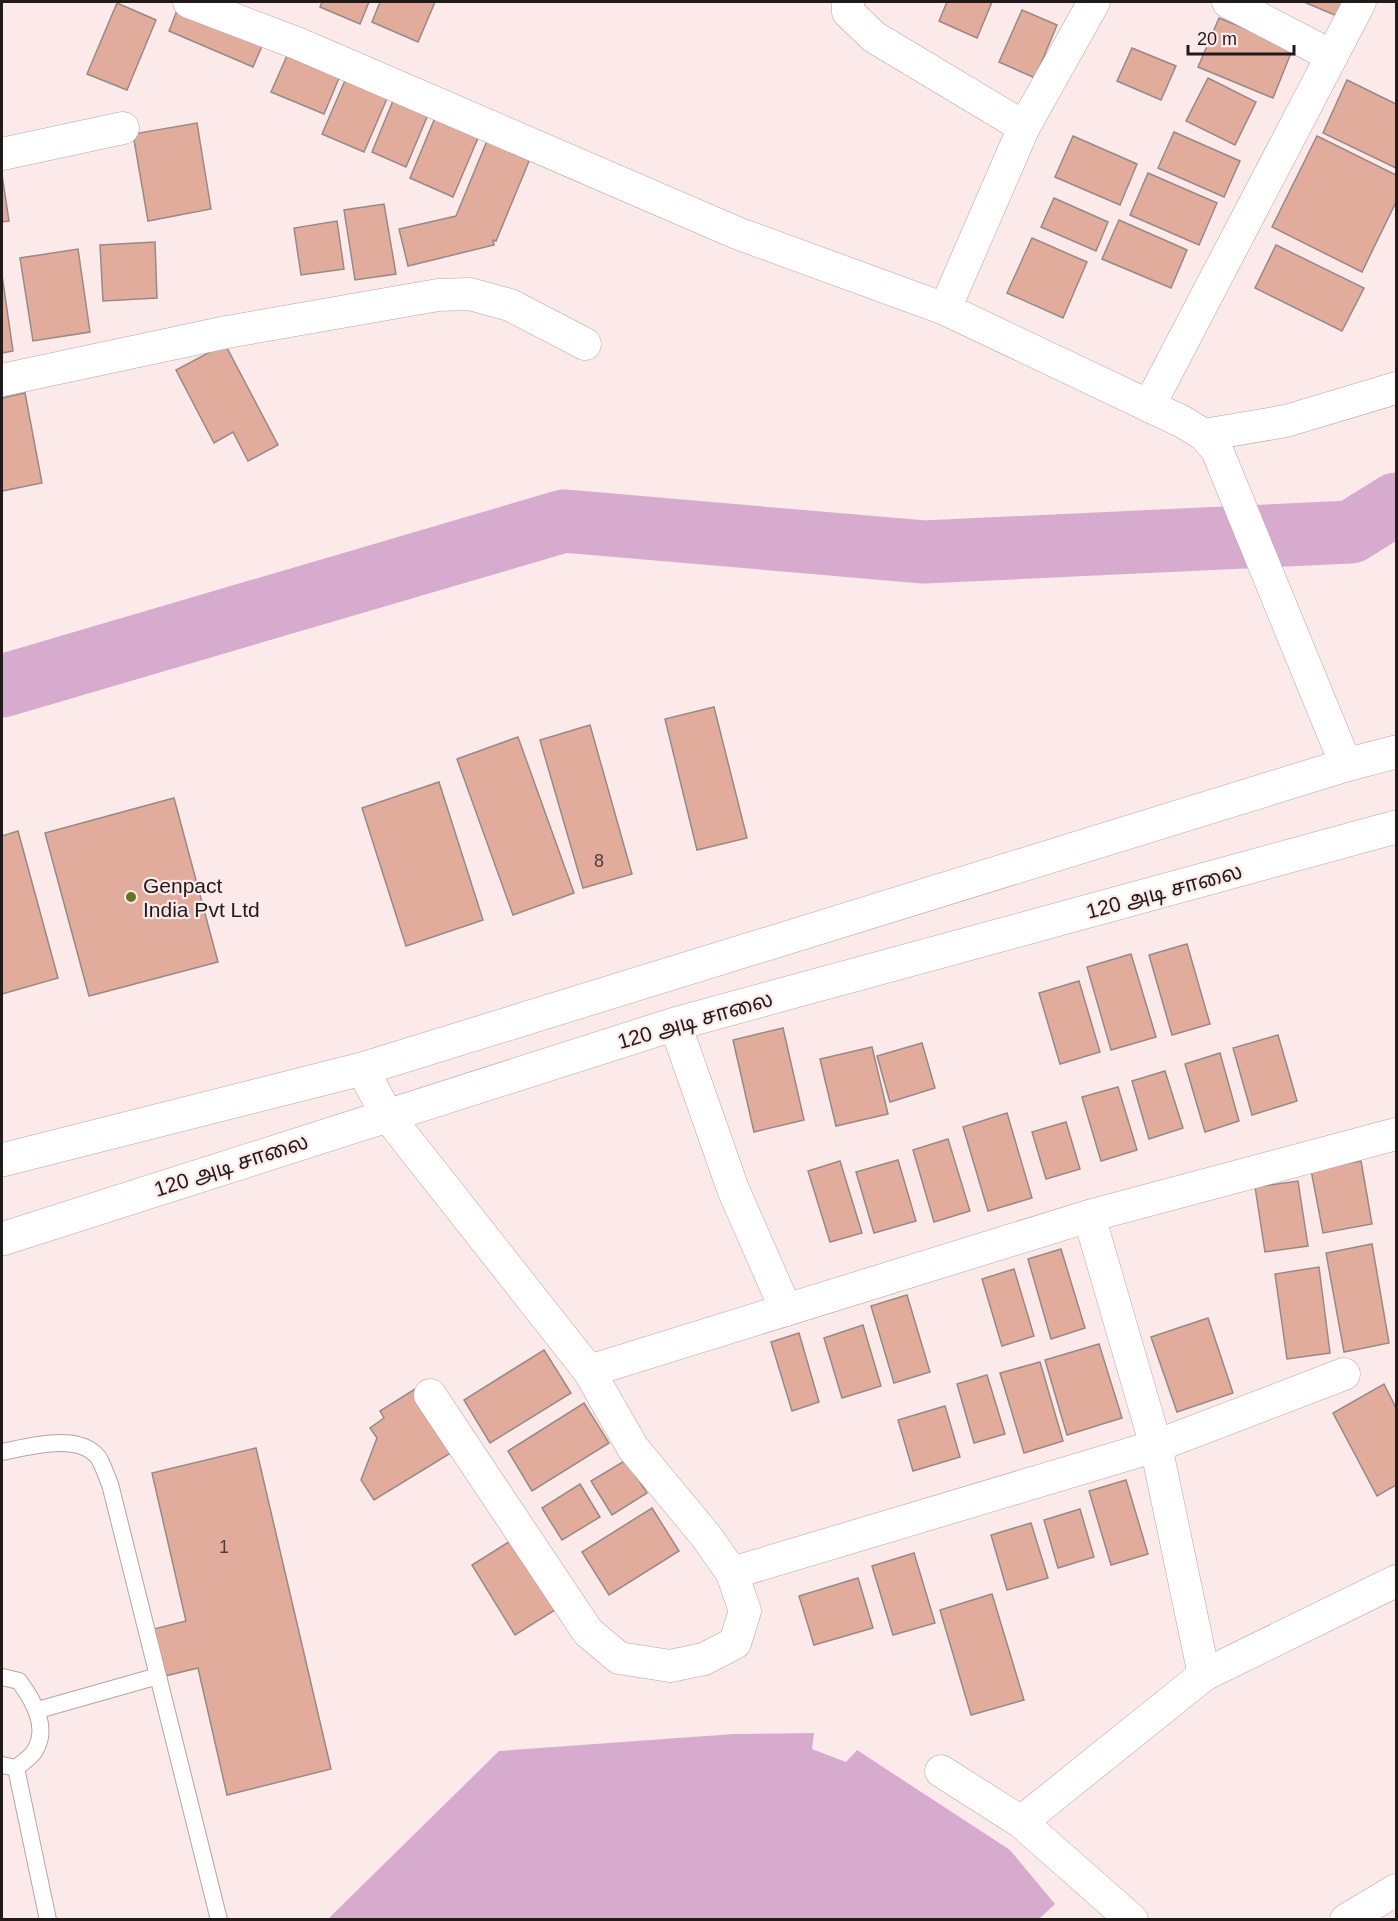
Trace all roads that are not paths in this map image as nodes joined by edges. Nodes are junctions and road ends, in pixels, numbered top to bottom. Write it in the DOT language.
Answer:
graph roads {
  1 [pos="189,2"];
  2 [pos="848,2"];
  3 [pos="1094,2"];
  4 [pos="1228,2"];
  5 [pos="1360,2"];
  6 [pos="1332,57"];
  7 [pos="1024,127"];
  8 [pos="123,128"];
  9 [pos="2,154"];
  10 [pos="945,309"];
  11 [pos="585,344"];
  12 [pos="2,380"];
  13 [pos="1396,388"];
  14 [pos="1149,406"];
  15 [pos="1210,442"];
  16 [pos="1396,752"];
  17 [pos="1346,765"];
  18 [pos="1396,827"];
  19 [pos="675,1024"];
  20 [pos="362,1069"];
  21 [pos="387,1115"];
  22 [pos="1396,1134"];
  23 [pos="2,1160"];
  24 [pos="1089,1216"];
  25 [pos="2,1239"];
  26 [pos="786,1310"];
  27 [pos="589,1371"];
  28 [pos="1344,1374"];
  29 [pos="430,1395"];
  30 [pos="1156,1446"];
  31 [pos="2,1452"];
  32 [pos="732,1573"];
  33 [pos="1396,1581"];
  34 [pos="158,1676"];
  35 [pos="1204,1676"];
  36 [pos="2,1677"];
  37 [pos="38,1710"];
  38 [pos="9,1767"];
  39 [pos="941,1771"];
  40 [pos="1021,1822"];
  41 [pos="1396,1892"];
  42 [pos="48,1920"];
  43 [pos="219,1920"];
  44 [pos="1132,1920"];
  45 [pos="1346,1920"];
  1 -- 10 [label="street"];
  2 -- 7 [label="street"];
  3 -- 7 [label="street"];
  4 -- 6 [label="street"];
  5 -- 6 [label="street"];
  6 -- 14 [label="street"];
  7 -- 10 [label="street"];
  8 -- 9 [label="street"];
  10 -- 14 [label="street"];
  11 -- 12 [label="street"];
  13 -- 15 [label="street"];
  14 -- 15 [label="street"];
  15 -- 17 [label="street"];
  16 -- 17 [label="main road"];
  17 -- 20 [label="main road"];
  18 -- 19 [label="main road, 120 அடி சாலை"];
  19 -- 21 [label="main road, 120 அடி சாலை"];
  19 -- 26 [label="street"];
  20 -- 21 [label="street"];
  20 -- 23 [label="main road"];
  21 -- 25 [label="main road, 120 அடி சாலை"];
  21 -- 27 [label="street"];
  22 -- 24 [label="street"];
  24 -- 26 [label="street"];
  24 -- 30 [label="street"];
  26 -- 27 [label="street"];
  27 -- 32 [label="street"];
  28 -- 30 [label="street"];
  29 -- 32 [label="street"];
  30 -- 32 [label="street"];
  30 -- 35 [label="street"];
  31 -- 34 [label="lane"];
  33 -- 35 [label="street"];
  34 -- 37 [label="lane"];
  34 -- 43 [label="lane"];
  35 -- 40 [label="street"];
  36 -- 37 [label="lane"];
  37 -- 38 [label="lane"];
  38 -- 42 [label="lane"];
  39 -- 40 [label="street"];
  40 -- 44 [label="street"];
  41 -- 45 [label="street"];
}
